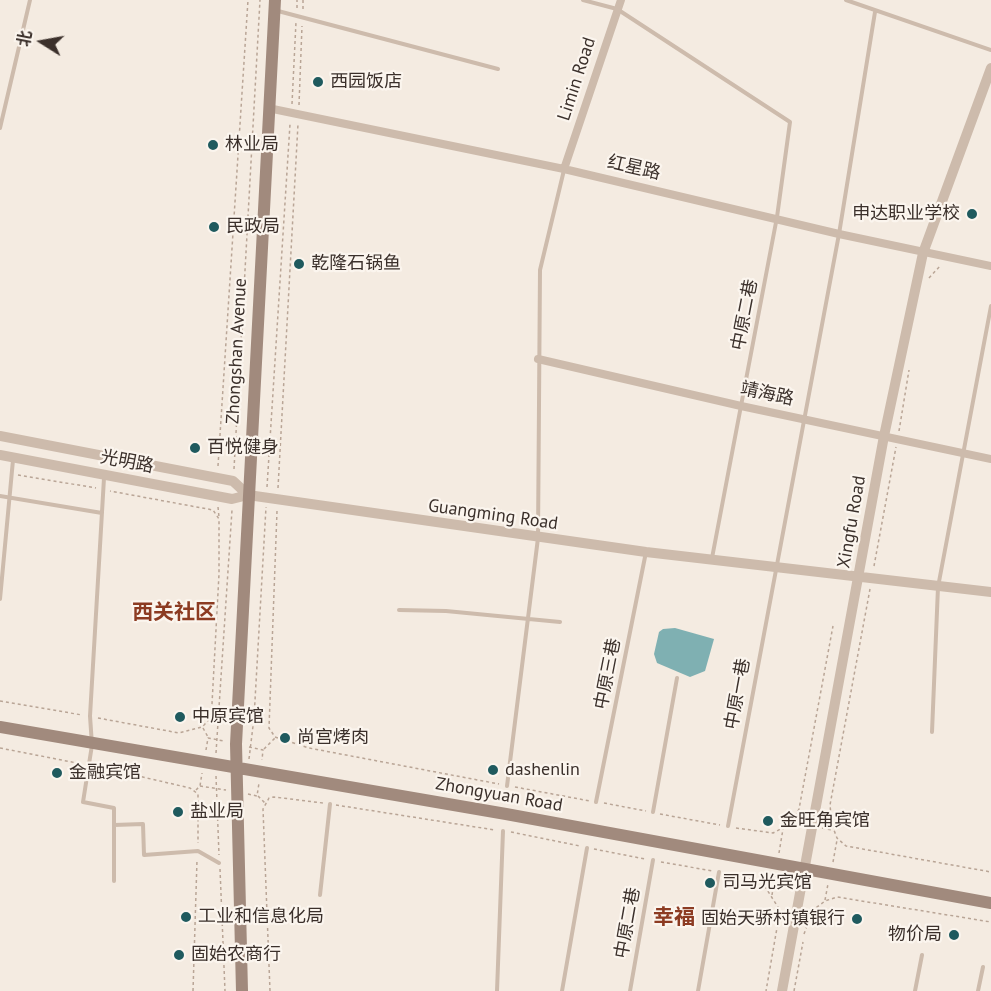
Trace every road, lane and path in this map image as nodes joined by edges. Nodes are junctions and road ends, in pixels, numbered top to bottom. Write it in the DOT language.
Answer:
graph roads {
  1 [pos="30,0"];
  2 [pos="248,0"];
  3 [pos="303,0"];
  4 [pos="583,0"];
  5 [pos="846,0"];
  6 [pos="619,4"];
  7 [pos="274,5"];
  8 [pos="874,12"];
  9 [pos="303,18"];
  10 [pos="991,50"];
  11 [pos="991,68"];
  12 [pos="498,69"];
  13 [pos="268,108"];
  14 [pos="299,115"];
  15 [pos="0,128"];
  16 [pos="564,169"];
  17 [pos="777,217"];
  18 [pos="839,234"];
  19 [pos="923,253"];
  20 [pos="940,266"];
  21 [pos="991,266"];
  22 [pos="926,284"];
  23 [pos="991,306"];
  24 [pos="538,359"];
  25 [pos="911,363"];
  26 [pos="741,406"];
  27 [pos="805,419"];
  28 [pos="0,436"];
  29 [pos="884,436"];
  30 [pos="897,439"];
  31 [pos="963,453"];
  32 [pos="0,455"];
  33 [pos="14,457"];
  34 [pos="991,459"];
  35 [pos="12,474"];
  36 [pos="104,474"];
  37 [pos="218,478"];
  38 [pos="103,490"];
  39 [pos="248,495"];
  40 [pos="0,496"];
  41 [pos="217,496"];
  42 [pos="10,498"];
  43 [pos="277,501"];
  44 [pos="102,513"];
  45 [pos="219,519"];
  46 [pos="538,538"];
  47 [pos="646,552"];
  48 [pos="712,559"];
  49 [pos="775,566"];
  50 [pos="858,579"];
  51 [pos="871,580"];
  52 [pos="938,587"];
  53 [pos="991,592"];
  54 [pos="0,599"];
  55 [pos="399,610"];
  56 [pos="529,619"];
  57 [pos="560,622"];
  58 [pos="833,626"];
  59 [pos="677,678"];
  60 [pos="0,727"];
  61 [pos="202,727"];
  62 [pos="933,732"];
  63 [pos="179,733"];
  64 [pos="208,738"];
  65 [pos="275,738"];
  66 [pos="92,745"];
  67 [pos="0,748"];
  68 [pos="263,750"];
  69 [pos="89,765"];
  70 [pos="236,768"];
  71 [pos="200,786"];
  72 [pos="507,786"];
  73 [pos="195,792"];
  74 [pos="257,796"];
  75 [pos="596,802"];
  76 [pos="265,803"];
  77 [pos="330,804"];
  78 [pos="653,812"];
  79 [pos="114,825"];
  80 [pos="728,826"];
  81 [pos="503,831"];
  82 [pos="587,848"];
  83 [pos="198,851"];
  84 [pos="653,860"];
  85 [pos="219,863"];
  86 [pos="802,869"];
  87 [pos="719,872"];
  88 [pos="991,872"];
  89 [pos="114,881"];
  90 [pos="320,895"];
  91 [pos="991,903"];
  92 [pos="991,922"];
  93 [pos="922,956"];
  94 [pos="983,967"];
  95 [pos="193,991"];
  96 [pos="242,991"];
  97 [pos="270,991"];
  98 [pos="496,991"];
  99 [pos="562,991"];
  100 [pos="630,991"];
  101 [pos="698,991"];
  102 [pos="766,991"];
  103 [pos="782,991"];
  104 [pos="794,991"];
  105 [pos="915,991"];
  106 [pos="978,991"];
  1 -- 15 [label="lane"];
  2 -- 37 [label="path"];
  3 -- 9 [label="path"];
  4 -- 6 [label="lane"];
  5 -- 8 [label="lane"];
  6 -- 16 [label="street, Limin Road"];
  6 -- 17 [label="lane, 中原二巷"];
  7 -- 9 [label="lane"];
  7 -- 13 [label="main road, Zhongshan Avenue"];
  8 -- 10 [label="lane"];
  8 -- 18 [label="lane, 中原一巷"];
  9 -- 12 [label="lane"];
  9 -- 14 [label="path"];
  11 -- 19 [label="street, Xingfu Road"];
  13 -- 14 [label="street, 红星路"];
  13 -- 39 [label="main road, Zhongshan Avenue"];
  14 -- 16 [label="street, 红星路"];
  14 -- 43 [label="path"];
  16 -- 17 [label="street, 红星路"];
  16 -- 24 [label="lane"];
  17 -- 18 [label="street, 红星路"];
  17 -- 26 [label="lane, 中原二巷"];
  18 -- 19 [label="street, 红星路"];
  18 -- 27 [label="lane, 中原一巷"];
  19 -- 21 [label="street, 红星路"];
  19 -- 29 [label="street, Xingfu Road"];
  20 -- 22 [label="path"];
  23 -- 31 [label="lane"];
  24 -- 26 [label="street, 靖海路"];
  24 -- 46 [label="lane"];
  25 -- 30 [label="path"];
  26 -- 27 [label="street, 靖海路"];
  26 -- 48 [label="lane, 中原二巷"];
  27 -- 29 [label="street, 靖海路"];
  27 -- 49 [label="lane, 中原一巷"];
  28 -- 37 [label="street, Guangming Road"];
  29 -- 30 [label="street, 靖海路"];
  29 -- 50 [label="street, Xingfu Road"];
  30 -- 31 [label="street, 靖海路"];
  30 -- 51 [label="path"];
  31 -- 34 [label="street, 靖海路"];
  31 -- 52 [label="lane"];
  32 -- 33 [label="street, 光明路"];
  33 -- 35 [label="lane"];
  33 -- 36 [label="street, 光明路"];
  35 -- 38 [label="path"];
  35 -- 42 [label="lane"];
  36 -- 38 [label="lane"];
  36 -- 41 [label="street, 光明路"];
  37 -- 39 [label="street, Guangming Road"];
  38 -- 44 [label="lane"];
  38 -- 45 [label="path"];
  39 -- 41 [label="street, 光明路"];
  39 -- 43 [label="street, Guangming Road"];
  39 -- 70 [label="main road, Zhongshan Avenue"];
  40 -- 42 [label="lane"];
  41 -- 45 [label="path"];
  42 -- 44 [label="lane"];
  42 -- 54 [label="lane"];
  43 -- 46 [label="street, Guangming Road"];
  43 -- 65 [label="path"];
  44 -- 66 [label="lane"];
  45 -- 61 [label="path"];
  46 -- 47 [label="street, Guangming Road"];
  46 -- 56 [label="lane"];
  47 -- 48 [label="street, Guangming Road"];
  47 -- 75 [label="lane, 中原三巷"];
  48 -- 49 [label="street, Guangming Road"];
  49 -- 50 [label="street, Guangming Road"];
  49 -- 80 [label="lane, 中原一巷"];
  50 -- 51 [label="street, Guangming Road"];
  50 -- 86 [label="street, Xingfu Road"];
  51 -- 52 [label="street, Guangming Road"];
  51 -- 88 [label="path"];
  52 -- 53 [label="street, Guangming Road"];
  52 -- 62 [label="lane"];
  55 -- 56 [label="lane"];
  56 -- 57 [label="lane"];
  56 -- 72 [label="lane"];
  58 -- 80 [label="path"];
  59 -- 78 [label="lane"];
  60 -- 66 [label="main road, Zhongyuan Road"];
  61 -- 63 [label="path"];
  61 -- 64 [label="path"];
  65 -- 68 [label="path"];
  65 -- 72 [label="path"];
  66 -- 69 [label="lane"];
  66 -- 70 [label="main road, Zhongyuan Road"];
  67 -- 69 [label="path"];
  69 -- 73 [label="path"];
  69 -- 79 [label="lane"];
  70 -- 86 [label="main road, Zhongyuan Road"];
  70 -- 96 [label="main road, Zhongshan Avenue"];
  71 -- 73 [label="path"];
  72 -- 75 [label="path"];
  73 -- 83 [label="path"];
  74 -- 76 [label="path"];
  75 -- 78 [label="path"];
  76 -- 77 [label="path"];
  76 -- 97 [label="path"];
  77 -- 81 [label="path"];
  77 -- 90 [label="lane"];
  78 -- 80 [label="path"];
  79 -- 83 [label="lane"];
  79 -- 89 [label="lane"];
  81 -- 82 [label="path"];
  81 -- 98 [label="lane"];
  82 -- 84 [label="path"];
  82 -- 99 [label="lane"];
  83 -- 85 [label="lane"];
  83 -- 95 [label="path"];
  84 -- 87 [label="path"];
  84 -- 100 [label="lane, 中原二巷"];
  86 -- 91 [label="main road, Zhongyuan Road"];
  86 -- 103 [label="street, Xingfu Road"];
  87 -- 101 [label="lane"];
  87 -- 102 [label="path"];
  92 -- 104 [label="path"];
  93 -- 105 [label="lane"];
  94 -- 106 [label="lane"];
}
